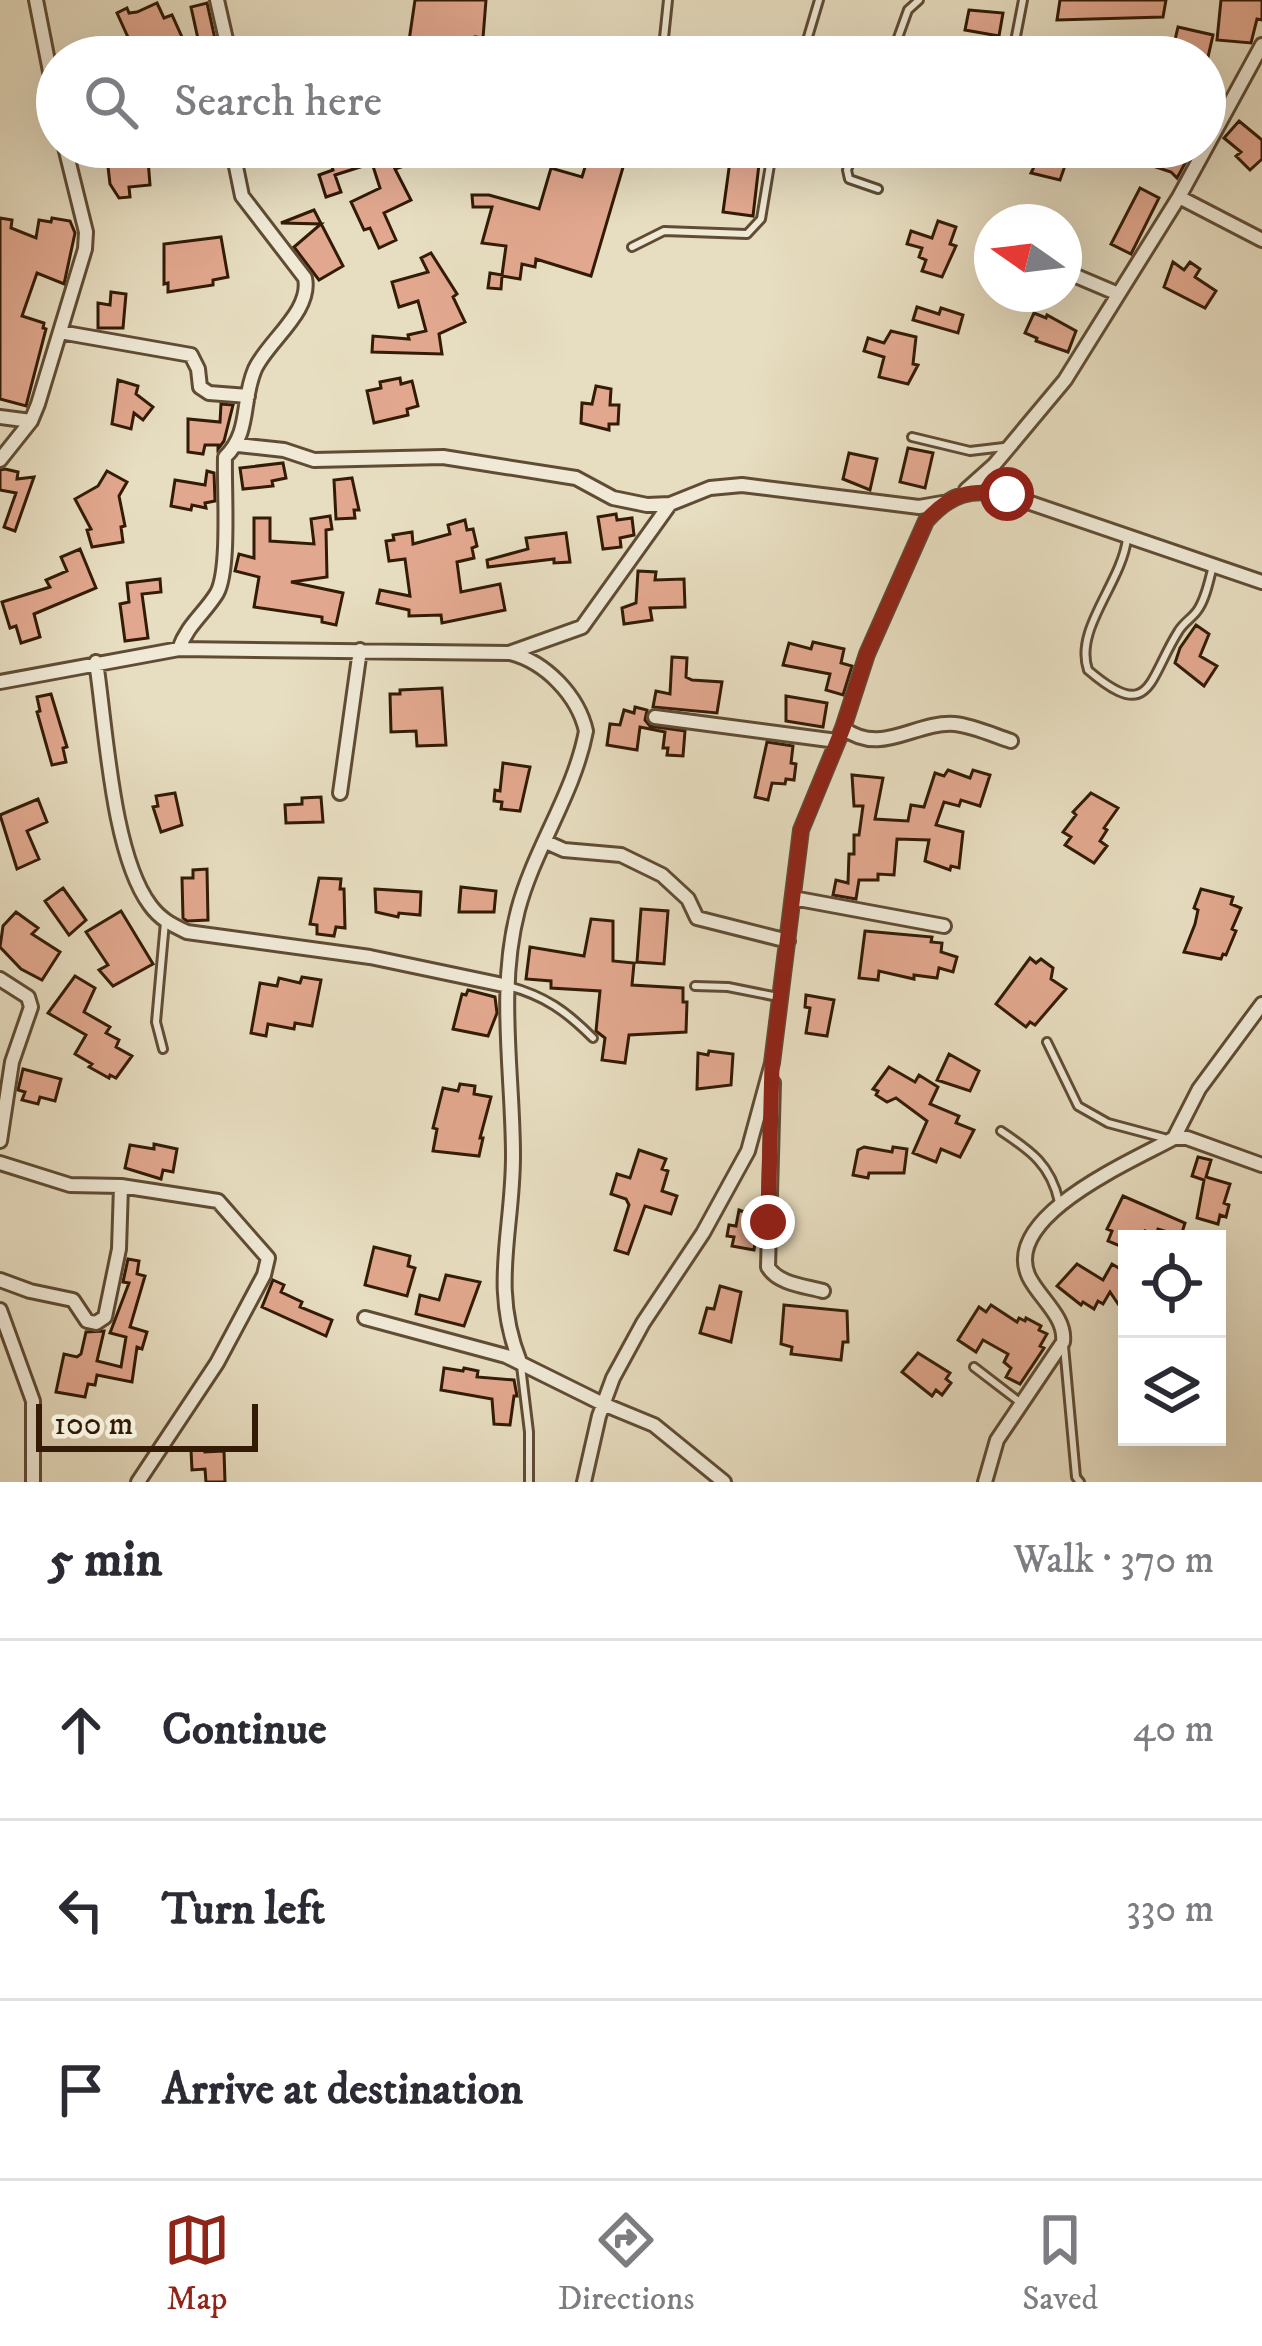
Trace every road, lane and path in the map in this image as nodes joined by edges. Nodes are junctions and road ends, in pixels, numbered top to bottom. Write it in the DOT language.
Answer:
graph roads {
  1 [pos="36,0"];
  2 [pos="217,0"];
  3 [pos="668,0"];
  4 [pos="819,0"];
  5 [pos="919,0"];
  6 [pos="1023,0"];
  7 [pos="43,36"];
  8 [pos="225,36"];
  9 [pos="664,36"];
  10 [pos="808,36"];
  11 [pos="899,36"];
  12 [pos="1016,36"];
  13 [pos="1262,45"];
  14 [pos="1226,111"];
  15 [pos="70,168"];
  16 [pos="236,168"];
  17 [pos="769,168"];
  18 [pos="848,168"];
  19 [pos="1195,168"];
  20 [pos="878,189"];
  21 [pos="1179,197"];
  22 [pos="1262,240"];
  23 [pos="632,247"];
  24 [pos="1082,278"];
  25 [pos="1116,292"];
  26 [pos="60,332"];
  27 [pos="248,396"];
  28 [pos="0,417"];
  29 [pos="31,422"];
  30 [pos="912,437"];
  31 [pos="238,445"];
  32 [pos="1008,447"];
  33 [pos="0,460"];
  34 [pos="965,491"];
  35 [pos="942,503"];
  36 [pos="670,504"];
  37 [pos="1128,536"];
  38 [pos="1214,566"];
  39 [pos="1262,582"];
  40 [pos="179,649"];
  41 [pos="361,650"];
  42 [pos="509,653"];
  43 [pos="96,662"];
  44 [pos="0,682"];
  45 [pos="655,717"];
  46 [pos="840,734"];
  47 [pos="1011,741"];
  48 [pos="340,794"];
  49 [pos="546,842"];
  50 [pos="793,898"];
  51 [pos="165,922"];
  52 [pos="944,926"];
  53 [pos="788,941"];
  54 [pos="0,979"];
  55 [pos="508,986"];
  56 [pos="695,986"];
  57 [pos="782,998"];
  58 [pos="1262,1004"];
  59 [pos="593,1038"];
  60 [pos="1047,1042"];
  61 [pos="163,1049"];
  62 [pos="772,1064"];
  63 [pos="1001,1131"];
  64 [pos="1174,1138"];
  65 [pos="0,1141"];
  66 [pos="0,1163"];
  67 [pos="1262,1165"];
  68 [pos="121,1186"];
  69 [pos="1059,1206"];
  70 [pos="0,1280"];
  71 [pos="823,1291"];
  72 [pos="0,1310"];
  73 [pos="365,1318"];
  74 [pos="1063,1342"];
  75 [pos="520,1362"];
  76 [pos="974,1367"];
  77 [pos="1021,1403"];
  78 [pos="602,1404"];
  79 [pos="33,1482"];
  80 [pos="138,1482"];
  81 [pos="529,1482"];
  82 [pos="584,1482"];
  83 [pos="724,1482"];
  84 [pos="985,1482"];
  85 [pos="1080,1482"];
  1 -- 7 [label="street"];
  2 -- 8 [label="street"];
  3 -- 9 [label="lane"];
  4 -- 10 [label="lane"];
  5 -- 11 [label="lane"];
  6 -- 12 [label="lane"];
  13 -- 14 [label="street"];
  15 -- 26 [label="street"];
  16 -- 27 [label="street"];
  17 -- 23 [label="lane"];
  18 -- 20 [label="lane"];
  19 -- 21 [label="street"];
  21 -- 22 [label="street"];
  21 -- 25 [label="street"];
  24 -- 25 [label="street"];
  25 -- 32 [label="street"];
  26 -- 27 [label="street"];
  26 -- 29 [label="street"];
  27 -- 31 [label="street"];
  28 -- 29 [label="street"];
  29 -- 33 [label="street"];
  30 -- 32 [label="lane"];
  31 -- 36 [label="street"];
  31 -- 40 [label="street"];
  32 -- 34 [label="street"];
  34 -- 35 [label="street"];
  34 -- 37 [label="street"];
  35 -- 36 [label="street"];
  35 -- 46 [label="street"];
  36 -- 42 [label="street"];
  37 -- 38 [label="street"];
  37 -- 38 [label="lane"];
  38 -- 39 [label="street"];
  40 -- 41 [label="street"];
  40 -- 43 [label="street"];
  41 -- 42 [label="street"];
  41 -- 48 [label="street"];
  42 -- 49 [label="street"];
  43 -- 44 [label="street"];
  43 -- 51 [label="street"];
  45 -- 46 [label="street"];
  46 -- 47 [label="street"];
  46 -- 50 [label="street"];
  49 -- 53 [label="street"];
  49 -- 55 [label="street"];
  50 -- 52 [label="street"];
  50 -- 53 [label="street"];
  51 -- 55 [label="street"];
  51 -- 61 [label="lane"];
  53 -- 57 [label="street"];
  54 -- 65 [label="street"];
  55 -- 59 [label="lane"];
  55 -- 75 [label="street"];
  56 -- 57 [label="lane"];
  57 -- 62 [label="street"];
  58 -- 64 [label="street"];
  60 -- 64 [label="lane"];
  62 -- 71 [label="street"];
  62 -- 78 [label="street"];
  63 -- 69 [label="lane"];
  64 -- 67 [label="street"];
  64 -- 69 [label="street"];
  66 -- 68 [label="street"];
  68 -- 70 [label="street"];
  68 -- 80 [label="street"];
  69 -- 74 [label="street"];
  72 -- 79 [label="street"];
  73 -- 75 [label="street"];
  74 -- 77 [label="street"];
  74 -- 85 [label="lane"];
  75 -- 78 [label="street"];
  75 -- 81 [label="lane"];
  76 -- 77 [label="lane"];
  77 -- 84 [label="street"];
  78 -- 82 [label="street"];
  78 -- 83 [label="street"];
}
